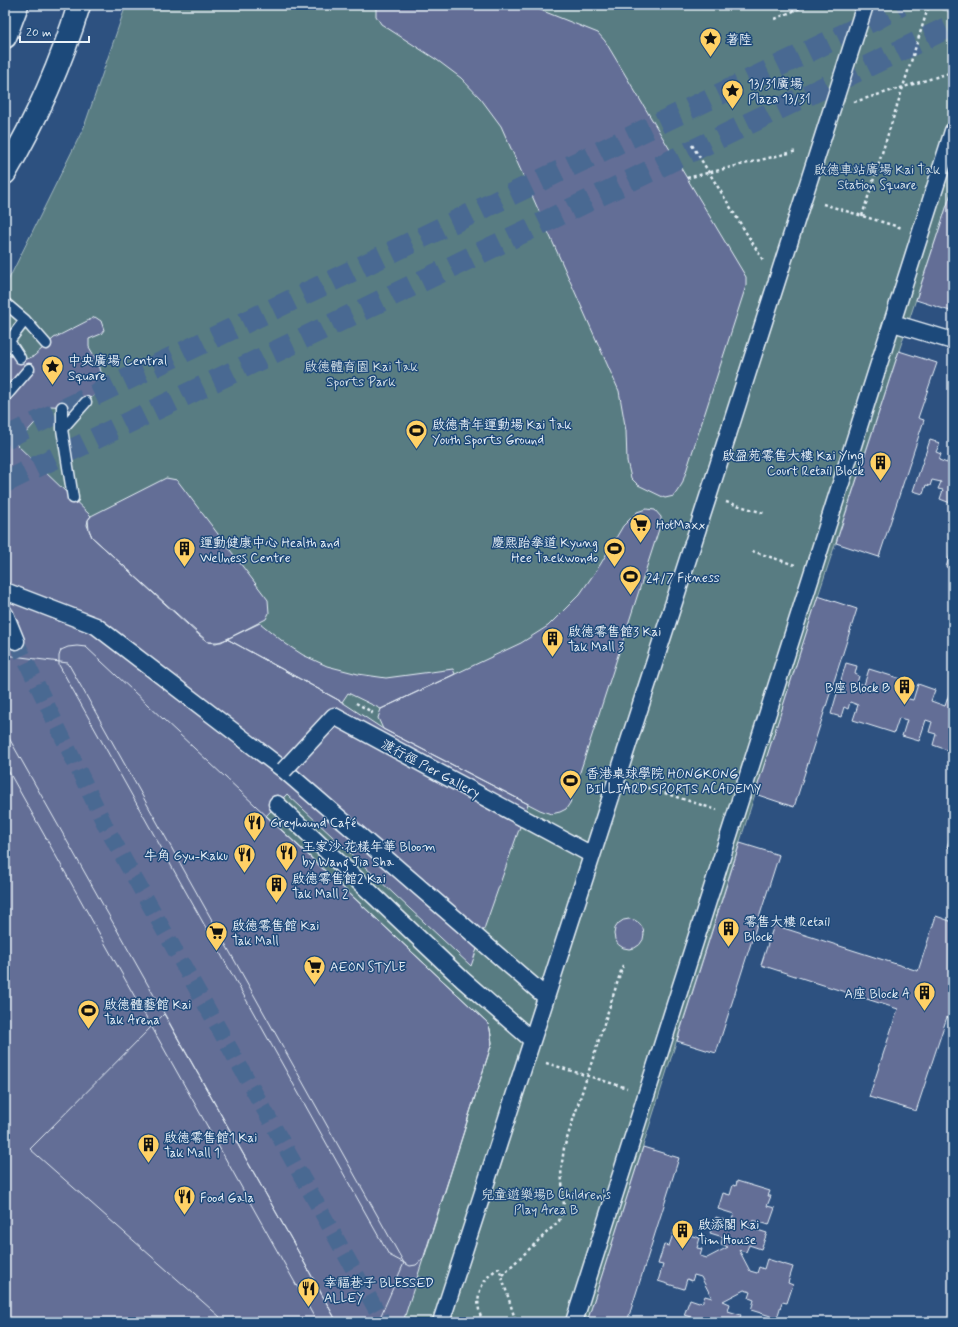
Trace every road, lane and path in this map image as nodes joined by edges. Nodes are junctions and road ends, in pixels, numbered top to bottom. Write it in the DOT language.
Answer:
graph roads {
  1 [pos="17,5"];
  2 [pos="78,5"];
  3 [pos="807,5"];
  4 [pos="865,5"];
  5 [pos="929,5"];
  6 [pos="775,18"];
  7 [pos="5,37"];
  8 [pos="953,72"];
  9 [pos="902,87"];
  10 [pos="832,109"];
  11 [pos="953,131"];
  12 [pos="692,145"];
  13 [pos="820,146"];
  14 [pos="709,172"];
  15 [pos="5,173"];
  16 [pos="687,178"];
  17 [pos="804,198"];
  18 [pos="862,216"];
  19 [pos="922,234"];
  20 [pos="776,282"];
  21 [pos="5,303"];
  22 [pos="25,320"];
  23 [pos="893,322"];
  24 [pos="7,340"];
  25 [pos="953,341"];
  26 [pos="46,344"];
  27 [pos="20,358"];
  28 [pos="30,369"];
  29 [pos="5,397"];
  30 [pos="86,402"];
  31 [pos="62,407"];
  32 [pos="62,429"];
  33 [pos="708,497"];
  34 [pos="72,498"];
  35 [pos="764,513"];
  36 [pos="752,551"];
  37 [pos="814,571"];
  38 [pos="5,591"];
  39 [pos="5,614"];
  40 [pos="16,641"];
  41 [pos="284,770"];
  42 [pos="617,778"];
  43 [pos="277,804"];
  44 [pos="736,816"];
  45 [pos="592,855"];
  46 [pos="623,965"];
  47 [pos="546,997"];
  48 [pos="532,1040"];
  49 [pos="527,1056"];
  50 [pos="587,1076"];
  51 [pos="647,1095"];
  52 [pos="502,1275"];
  53 [pos="441,1322"];
  54 [pos="483,1322"];
  55 [pos="516,1322"];
  56 [pos="574,1322"];
  1 -- 7 [label="main road"];
  2 -- 15 [label="main road"];
  3 -- 6 [label="path"];
  4 -- 10 [label="street"];
  5 -- 9 [label="path"];
  8 -- 9 [label="path"];
  9 -- 10 [label="path"];
  9 -- 18 [label="path"];
  10 -- 13 [label="street"];
  11 -- 19 [label="street"];
  12 -- 14 [label="path"];
  13 -- 14 [label="path"];
  13 -- 17 [label="street"];
  14 -- 16 [label="path"];
  14 -- 20 [label="path"];
  17 -- 18 [label="path"];
  17 -- 20 [label="street"];
  18 -- 19 [label="path"];
  19 -- 23 [label="street"];
  20 -- 33 [label="street"];
  21 -- 22 [label="lane"];
  22 -- 24 [label="lane"];
  22 -- 26 [label="lane"];
  23 -- 25 [label="street"];
  23 -- 37 [label="street"];
  24 -- 27 [label="lane"];
  28 -- 29 [label="lane"];
  30 -- 32 [label="lane"];
  31 -- 32 [label="lane"];
  32 -- 34 [label="lane"];
  33 -- 35 [label="path"];
  33 -- 42 [label="street"];
  36 -- 37 [label="path"];
  37 -- 44 [label="street"];
  38 -- 41 [label="street"];
  39 -- 40 [label="street"];
  41 -- 45 [label="street, 渡行徑 Pier Gallery, bridge"];
  41 -- 47 [label="street"];
  42 -- 44 [label="path"];
  42 -- 45 [label="street"];
  43 -- 48 [label="street"];
  44 -- 51 [label="street"];
  45 -- 47 [label="street"];
  46 -- 50 [label="path"];
  47 -- 48 [label="street"];
  48 -- 49 [label="street"];
  49 -- 50 [label="path"];
  49 -- 53 [label="street"];
  50 -- 51 [label="path"];
  50 -- 52 [label="path"];
  51 -- 56 [label="street"];
  52 -- 54 [label="path"];
  52 -- 55 [label="path"];
}
